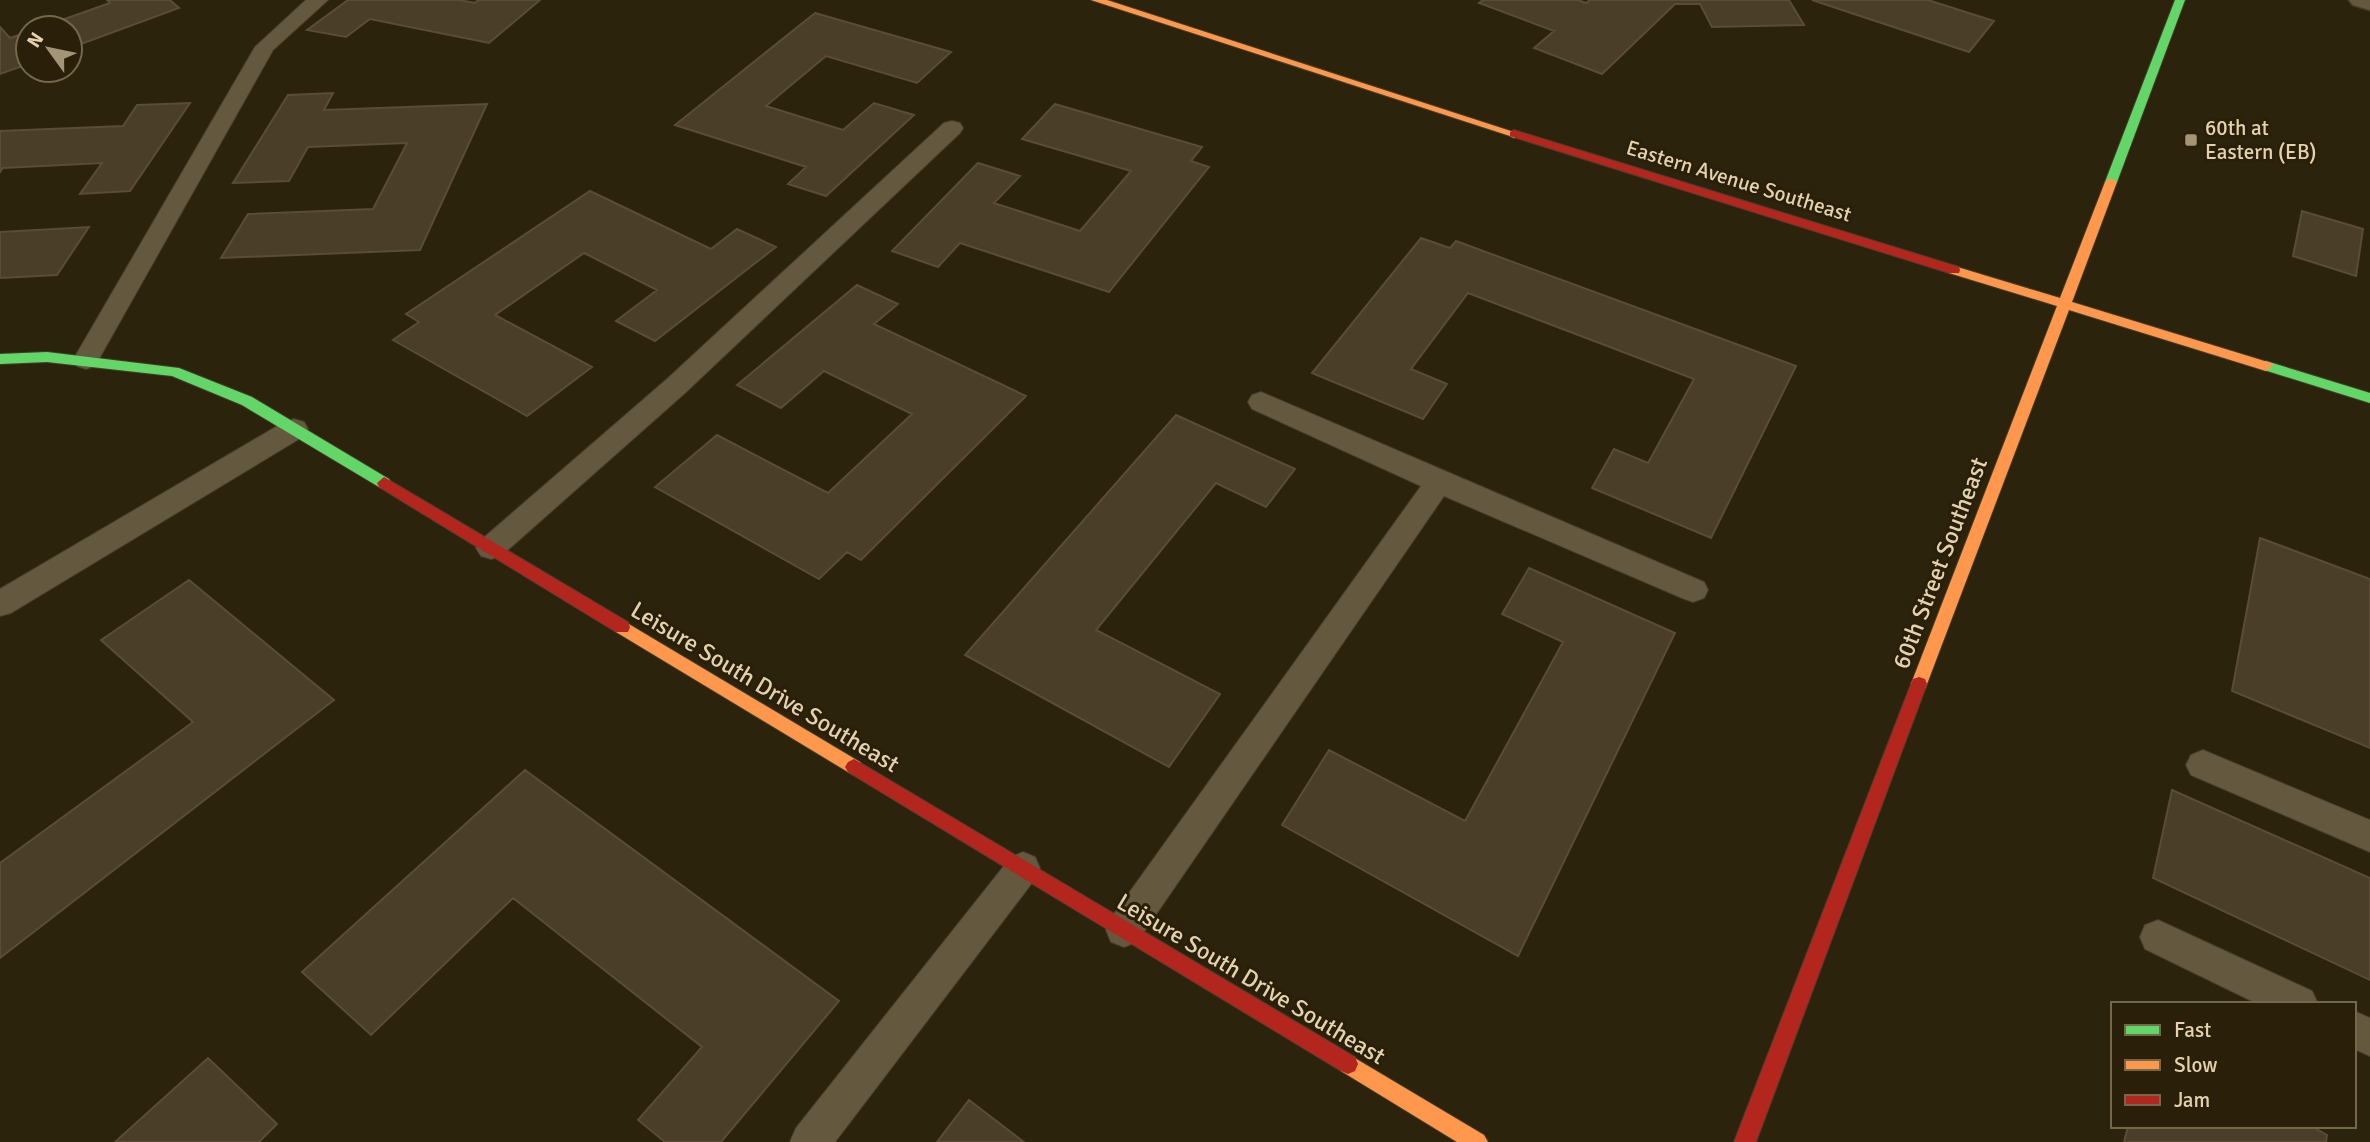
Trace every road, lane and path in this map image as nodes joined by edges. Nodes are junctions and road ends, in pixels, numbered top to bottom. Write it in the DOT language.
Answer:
graph roads {
  1 [pos="318,0"];
  2 [pos="1096,0"];
  3 [pos="2180,0"];
  4 [pos="2362,0"];
  5 [pos="2370,2"];
  6 [pos="952,128"];
  7 [pos="2063,303"];
  8 [pos="0,359"];
  9 [pos="86,360"];
  10 [pos="2370,398"];
  11 [pos="1261,402"];
  12 [pos="294,429"];
  13 [pos="1439,482"];
  14 [pos="491,548"];
  15 [pos="1693,590"];
  16 [pos="0,604"];
  17 [pos="2203,765"];
  18 [pos="2370,836"];
  19 [pos="1023,868"];
  20 [pos="1124,930"];
  21 [pos="2158,937"];
  22 [pos="2295,1002"];
  23 [pos="810,1142"];
  24 [pos="1477,1142"];
  25 [pos="1745,1142"];
  1 -- 9 [label="lane"];
  2 -- 7 [label="street, Eastern Avenue Southeast"];
  3 -- 7 [label="street, 60th Street Southeast"];
  4 -- 5 [label="street"];
  6 -- 14 [label="lane"];
  7 -- 10 [label="street, Eastern Avenue Southeast"];
  7 -- 25 [label="street, 60th Street Southeast"];
  8 -- 9 [label="street, Leisure South Drive Southeast"];
  9 -- 12 [label="street, Leisure South Drive Southeast"];
  11 -- 13 [label="lane"];
  12 -- 14 [label="street, Leisure South Drive Southeast"];
  12 -- 16 [label="lane"];
  13 -- 15 [label="lane"];
  13 -- 20 [label="lane"];
  14 -- 19 [label="street, Leisure South Drive Southeast"];
  17 -- 18 [label="lane"];
  19 -- 20 [label="street, Leisure South Drive Southeast"];
  19 -- 23 [label="lane"];
  20 -- 24 [label="street, Leisure South Drive Southeast"];
  21 -- 22 [label="lane"];
}
